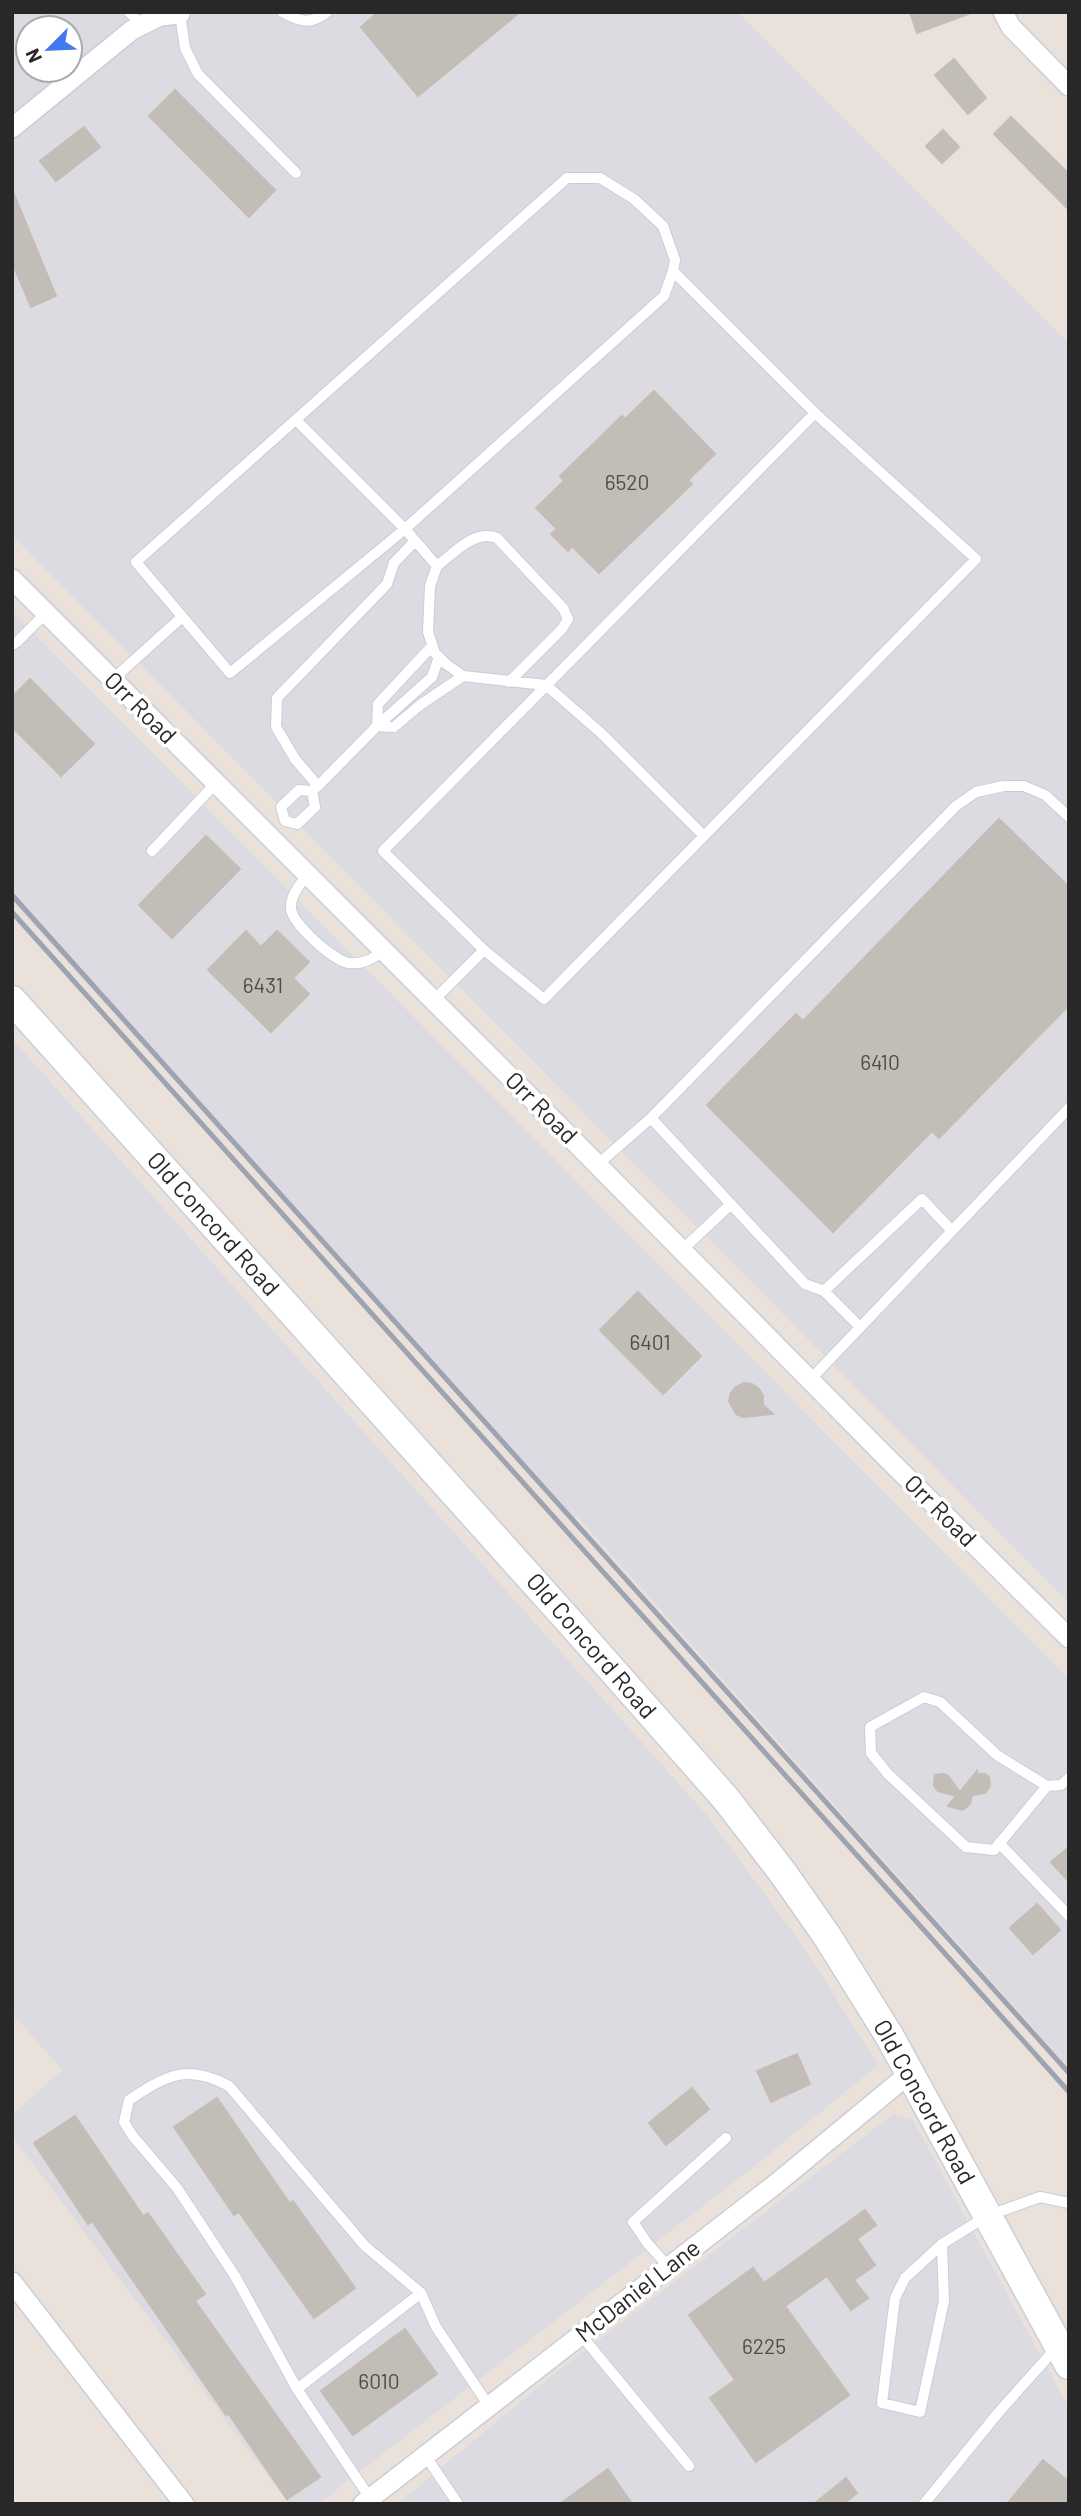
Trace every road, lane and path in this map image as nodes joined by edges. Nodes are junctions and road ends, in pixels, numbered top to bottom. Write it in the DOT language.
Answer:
graph roads {
  1 [pos="282,12"];
  2 [pos="327,12"];
  3 [pos="1003,12"];
  4 [pos="182,13"];
  5 [pos="135,18"];
  6 [pos="1069,86"];
  7 [pos="12,128"];
  8 [pos="296,173"];
  9 [pos="673,271"];
  10 [pos="815,413"];
  11 [pos="296,420"];
  12 [pos="405,530"];
  13 [pos="415,541"];
  14 [pos="437,566"];
  15 [pos="12,579"];
  16 [pos="46,613"];
  17 [pos="182,617"];
  18 [pos="12,645"];
  19 [pos="432,646"];
  20 [pos="439,657"];
  21 [pos="463,676"];
  22 [pos="112,680"];
  23 [pos="509,682"];
  24 [pos="547,685"];
  25 [pos="377,726"];
  26 [pos="215,784"];
  27 [pos="315,789"];
  28 [pos="1069,817"];
  29 [pos="285,821"];
  30 [pos="704,836"];
  31 [pos="268,837"];
  32 [pos="152,851"];
  33 [pos="307,875"];
  34 [pos="484,950"];
  35 [pos="384,951"];
  36 [pos="12,1000"];
  37 [pos="434,1000"];
  38 [pos="1069,1108"];
  39 [pos="651,1118"];
  40 [pos="597,1165"];
  41 [pos="731,1204"];
  42 [pos="952,1231"];
  43 [pos="682,1250"];
  44 [pos="824,1291"];
  45 [pos="860,1327"];
  46 [pos="810,1380"];
  47 [pos="1069,1638"];
  48 [pos="1069,1778"];
  49 [pos="1046,1786"];
  50 [pos="999,1843"];
  51 [pos="1069,1916"];
  52 [pos="910,2073"];
  53 [pos="726,2138"];
  54 [pos="1069,2203"];
  55 [pos="987,2216"];
  56 [pos="942,2244"];
  57 [pos="669,2267"];
  58 [pos="12,2282"];
  59 [pos="421,2293"];
  60 [pos="581,2335"];
  61 [pos="1063,2356"];
  62 [pos="297,2389"];
  63 [pos="489,2406"];
  64 [pos="425,2454"];
  65 [pos="689,2466"];
  66 [pos="366,2501"];
  67 [pos="184,2504"];
  68 [pos="458,2504"];
  69 [pos="924,2504"];
  1 -- 2 [label="lane"];
  3 -- 6 [label="street"];
  4 -- 5 [label="street"];
  4 -- 8 [label="lane"];
  5 -- 7 [label="street"];
  9 -- 10 [label="lane"];
  9 -- 11 [label="lane"];
  9 -- 12 [label="lane"];
  10 -- 24 [label="lane"];
  10 -- 30 [label="lane"];
  11 -- 12 [label="lane"];
  11 -- 17 [label="lane"];
  12 -- 13 [label="lane"];
  12 -- 17 [label="lane"];
  13 -- 14 [label="lane"];
  13 -- 27 [label="lane"];
  14 -- 19 [label="lane"];
  14 -- 23 [label="lane"];
  15 -- 16 [label="street, Orr Road"];
  16 -- 18 [label="lane"];
  16 -- 22 [label="street, Orr Road"];
  17 -- 22 [label="lane"];
  19 -- 20 [label="lane"];
  19 -- 25 [label="lane"];
  20 -- 21 [label="lane"];
  20 -- 25 [label="lane"];
  21 -- 23 [label="lane"];
  21 -- 25 [label="lane"];
  22 -- 26 [label="street, Orr Road"];
  23 -- 24 [label="lane"];
  24 -- 30 [label="lane"];
  24 -- 34 [label="lane"];
  25 -- 27 [label="lane"];
  26 -- 31 [label="street, Orr Road"];
  26 -- 32 [label="lane"];
  27 -- 29 [label="lane"];
  27 -- 29 [label="lane"];
  28 -- 39 [label="lane"];
  29 -- 31 [label="lane"];
  30 -- 34 [label="lane"];
  31 -- 33 [label="street, Orr Road"];
  33 -- 35 [label="street, Orr Road"];
  33 -- 35 [label="lane"];
  34 -- 37 [label="lane"];
  35 -- 37 [label="street, Orr Road"];
  36 -- 52 [label="street, Old Concord Road"];
  37 -- 40 [label="street, Orr Road"];
  38 -- 42 [label="lane"];
  39 -- 40 [label="lane"];
  39 -- 41 [label="lane"];
  40 -- 43 [label="street, Orr Road"];
  41 -- 43 [label="lane"];
  41 -- 44 [label="lane"];
  42 -- 44 [label="lane"];
  42 -- 45 [label="lane"];
  43 -- 46 [label="street, Orr Road"];
  44 -- 45 [label="lane"];
  45 -- 46 [label="lane"];
  46 -- 47 [label="street, Orr Road"];
  48 -- 49 [label="lane"];
  49 -- 50 [label="lane"];
  49 -- 50 [label="lane"];
  50 -- 51 [label="lane"];
  52 -- 55 [label="street, Old Concord Road"];
  52 -- 57 [label="street, McDaniel Lane"];
  53 -- 57 [label="lane"];
  54 -- 55 [label="lane"];
  55 -- 56 [label="lane"];
  55 -- 61 [label="street, Old Concord Road"];
  56 -- 56 [label="lane"];
  57 -- 60 [label="street, McDaniel Lane"];
  58 -- 67 [label="street"];
  59 -- 62 [label="lane"];
  59 -- 62 [label="lane"];
  59 -- 63 [label="lane"];
  60 -- 63 [label="street, McDaniel Lane"];
  60 -- 65 [label="lane"];
  61 -- 69 [label="lane"];
  62 -- 66 [label="lane"];
  63 -- 64 [label="street, McDaniel Lane"];
  64 -- 66 [label="street, McDaniel Lane"];
  64 -- 68 [label="lane"];
}
